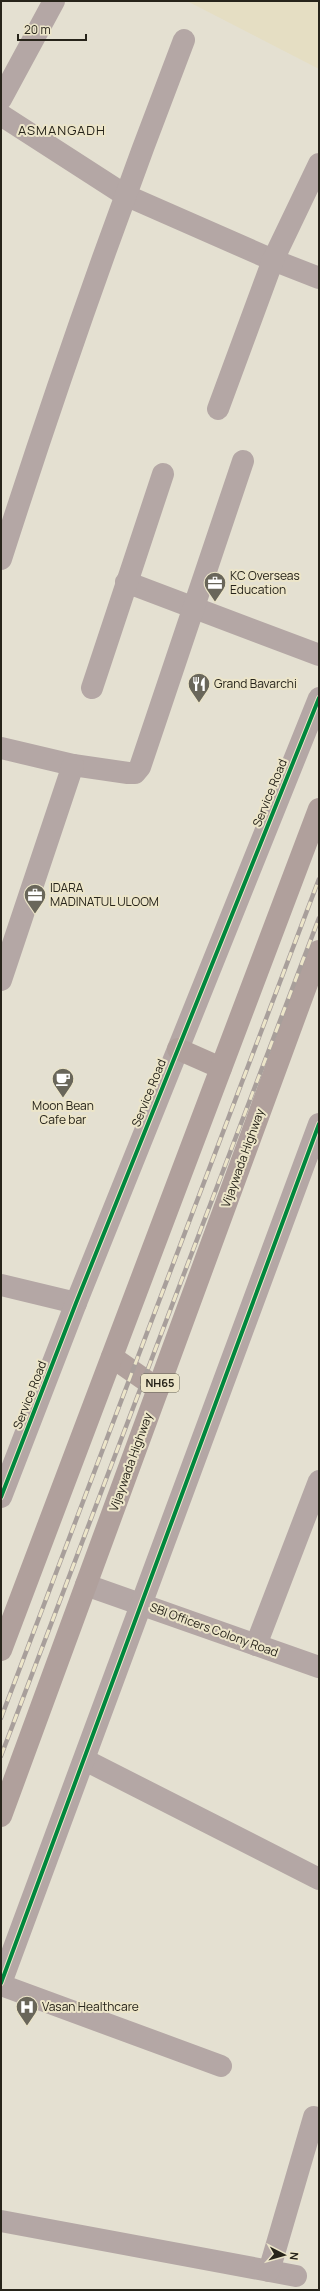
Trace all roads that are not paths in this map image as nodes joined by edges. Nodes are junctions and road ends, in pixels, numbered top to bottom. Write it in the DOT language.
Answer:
graph roads {
  1 [pos="54,1"];
  2 [pos="184,40"];
  3 [pos="1,99"];
  4 [pos="1,115"];
  5 [pos="319,164"];
  6 [pos="124,195"];
  7 [pos="273,260"];
  8 [pos="319,278"];
  9 [pos="218,409"];
  10 [pos="243,462"];
  11 [pos="163,474"];
  12 [pos="1,559"];
  13 [pos="126,582"];
  14 [pos="193,607"];
  15 [pos="319,655"];
  16 [pos="92,688"];
  17 [pos="319,698"];
  18 [pos="1,748"];
  19 [pos="73,765"];
  20 [pos="319,809"];
  21 [pos="319,950"];
  22 [pos="1,980"];
  23 [pos="178,1049"];
  24 [pos="221,1068"];
  25 [pos="319,1124"];
  26 [pos="1,1285"];
  27 [pos="76,1303"];
  28 [pos="112,1358"];
  29 [pos="158,1389"];
  30 [pos="319,1481"];
  31 [pos="1,1497"];
  32 [pos="86,1585"];
  33 [pos="142,1604"];
  34 [pos="256,1645"];
  35 [pos="1,1650"];
  36 [pos="319,1667"];
  37 [pos="85,1760"];
  38 [pos="1,1816"];
  39 [pos="319,1879"];
  40 [pos="1,1984"];
  41 [pos="220,2066"];
  42 [pos="319,2118"];
  43 [pos="1,2221"];
  44 [pos="269,2271"];
  45 [pos="296,2276"];
  1 -- 3 [label="street"];
  2 -- 6 [label="street"];
  4 -- 6 [label="street"];
  5 -- 7 [label="street"];
  6 -- 7 [label="street"];
  6 -- 12 [label="street"];
  7 -- 8 [label="street"];
  7 -- 9 [label="street"];
  10 -- 14 [label="street"];
  11 -- 13 [label="street"];
  13 -- 14 [label="street"];
  13 -- 16 [label="street"];
  14 -- 15 [label="street"];
  14 -- 19 [label="street"];
  17 -- 23 [label="street, Service Road"];
  18 -- 19 [label="street"];
  19 -- 22 [label="street"];
  20 -- 24 [label="highway"];
  21 -- 29 [label="highway, Vijaywada Highway / NH65"];
  23 -- 24 [label="highway"];
  23 -- 27 [label="street, Service Road"];
  24 -- 28 [label="highway"];
  25 -- 33 [label="street"];
  26 -- 27 [label="street"];
  27 -- 31 [label="street, Service Road"];
  28 -- 29 [label="highway"];
  28 -- 35 [label="highway"];
  29 -- 32 [label="highway, Vijaywada Highway / NH65"];
  30 -- 34 [label="street"];
  32 -- 33 [label="street, SBI Officers Colony Road"];
  32 -- 38 [label="highway, Vijaywada Highway / NH65"];
  33 -- 34 [label="street, SBI Officers Colony Road"];
  33 -- 37 [label="street"];
  34 -- 36 [label="street, SBI Officers Colony Road"];
  37 -- 39 [label="street"];
  37 -- 40 [label="street"];
  40 -- 41 [label="street"];
  42 -- 44 [label="street"];
  43 -- 44 [label="street"];
  44 -- 45 [label="street"];
}
